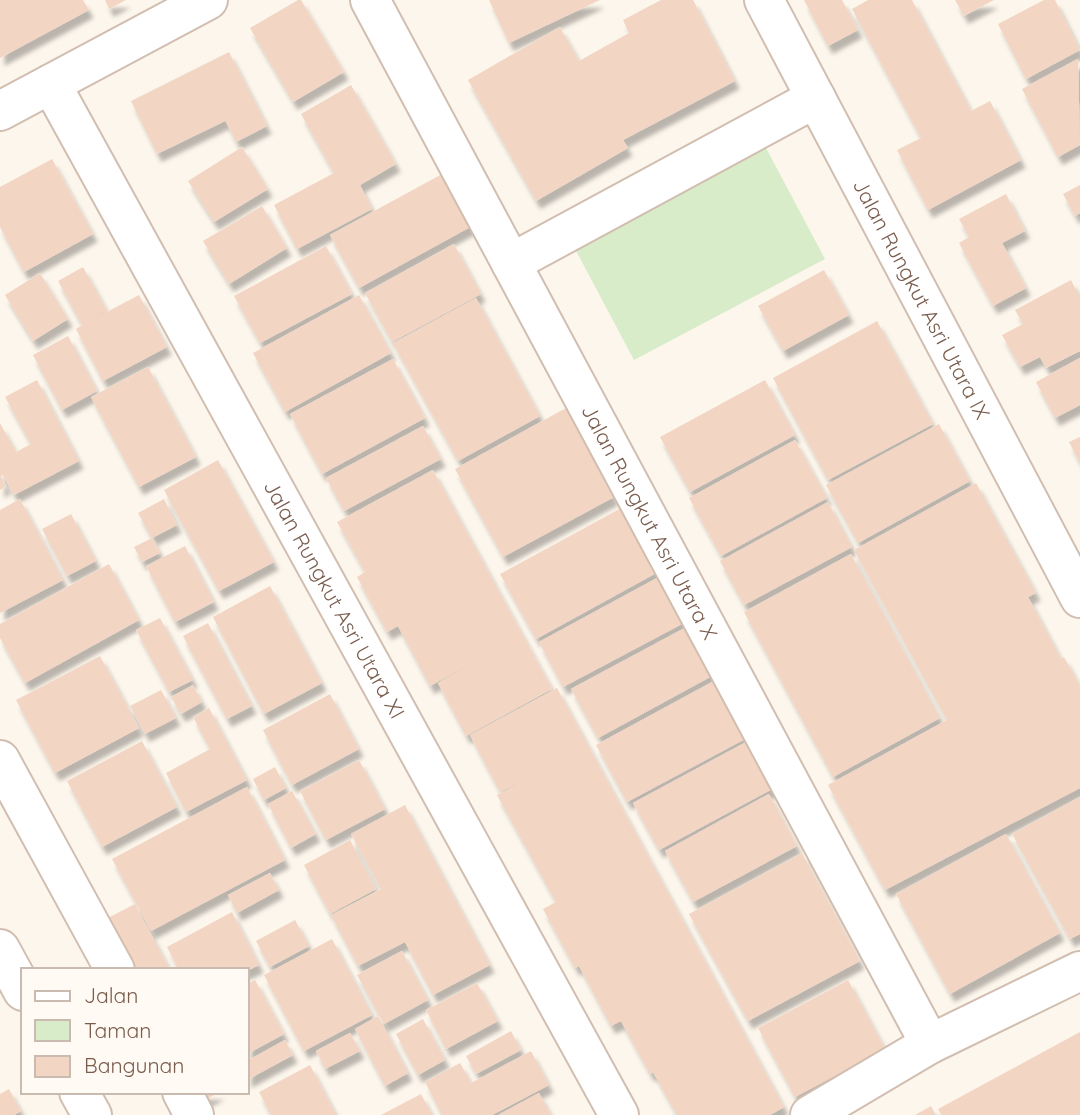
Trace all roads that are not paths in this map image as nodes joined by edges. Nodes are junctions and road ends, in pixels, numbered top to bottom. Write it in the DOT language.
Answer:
graph roads {
  1 [pos="208,0"];
  2 [pos="370,0"];
  3 [pos="764,0"];
  4 [pos="51,84"];
  5 [pos="816,98"];
  6 [pos="0,111"];
  7 [pos="511,263"];
  8 [pos="1080,598"];
  9 [pos="0,760"];
  10 [pos="0,949"];
  11 [pos="114,968"];
  12 [pos="1080,971"];
  13 [pos="21,986"];
  14 [pos="930,1044"];
  15 [pos="80,1094"];
  16 [pos="183,1094"];
  17 [pos="92,1115"];
  18 [pos="194,1115"];
  19 [pos="619,1115"];
  20 [pos="810,1115"];
  1 -- 4 [label="street"];
  2 -- 7 [label="street, Jalan Rungkut Asri Utara X"];
  3 -- 5 [label="street, Jalan Rungkut Asri Utara IX"];
  4 -- 6 [label="street"];
  4 -- 19 [label="street, Jalan Rungkut Asri Utara XI"];
  5 -- 7 [label="street"];
  5 -- 8 [label="street, Jalan Rungkut Asri Utara IX"];
  7 -- 14 [label="street, Jalan Rungkut Asri Utara X"];
  9 -- 11 [label="street"];
  10 -- 13 [label="street"];
  12 -- 14 [label="street"];
  14 -- 20 [label="street"];
  15 -- 17 [label="street"];
  16 -- 18 [label="street"];
}
